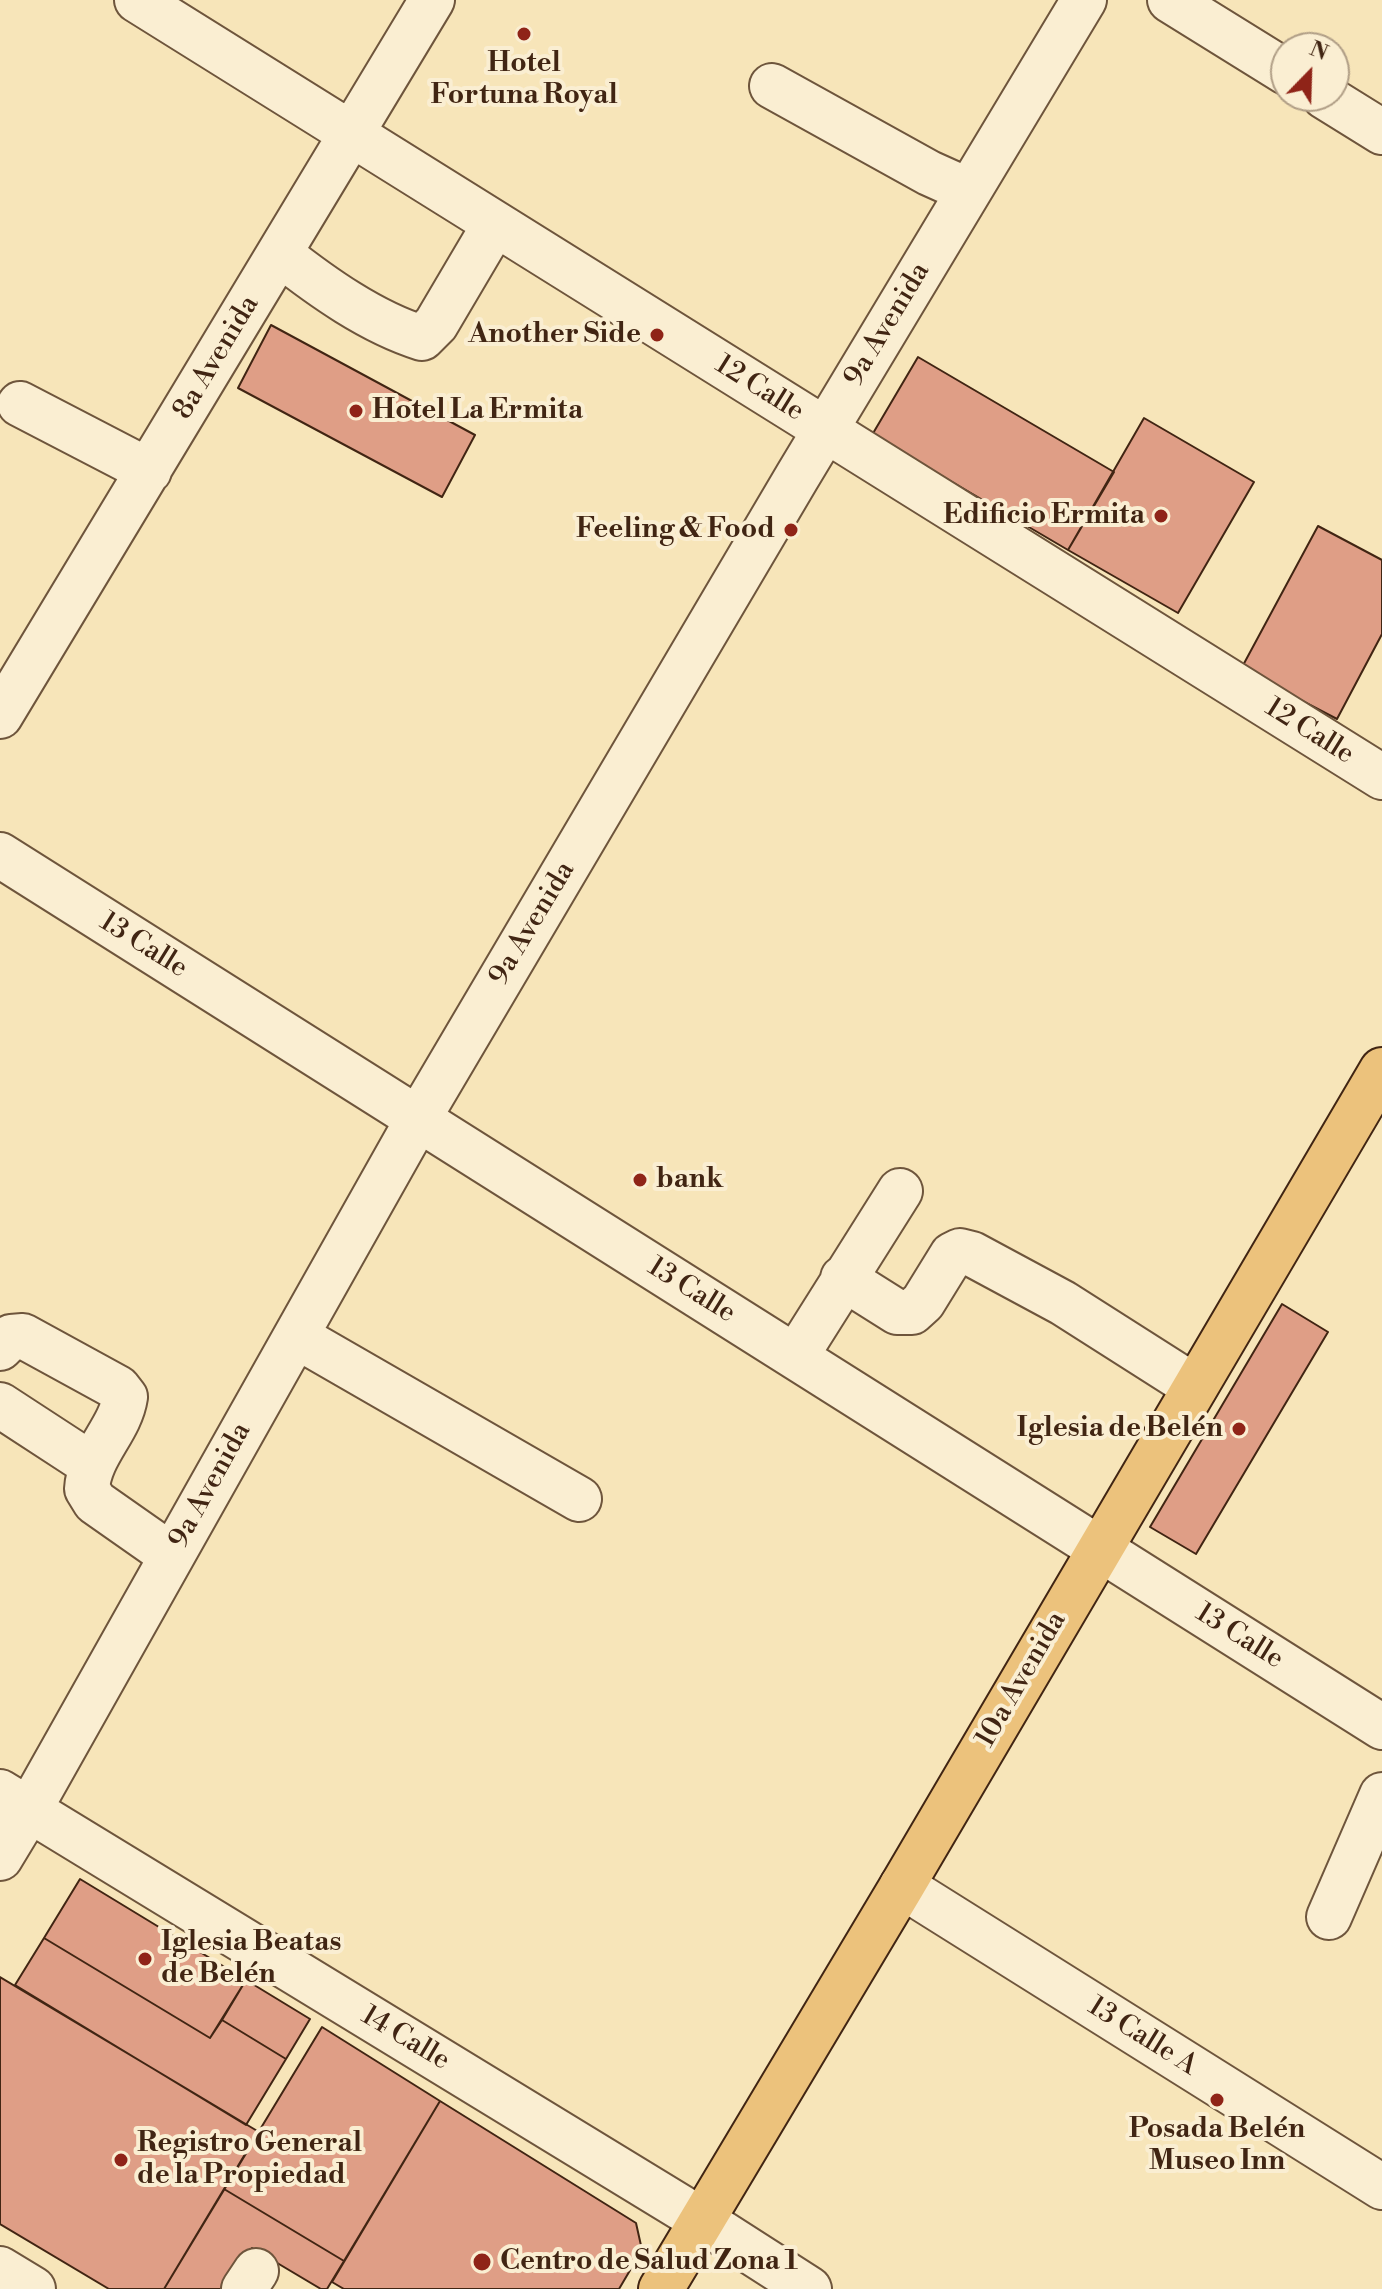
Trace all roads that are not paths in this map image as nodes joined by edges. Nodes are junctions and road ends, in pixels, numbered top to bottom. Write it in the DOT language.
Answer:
graph roads {
  1 [pos="137,0"];
  2 [pos="432,0"];
  3 [pos="1084,0"];
  4 [pos="1170,0"];
  5 [pos="1270,62"];
  6 [pos="772,86"];
  7 [pos="1350,112"];
  8 [pos="1382,132"];
  9 [pos="352,134"];
  10 [pos="969,191"];
  11 [pos="495,224"];
  12 [pos="280,254"];
  13 [pos="20,404"];
  14 [pos="825,430"];
  15 [pos="149,471"];
  16 [pos="0,716"];
  17 [pos="1382,777"];
  18 [pos="0,855"];
  19 [pos="1382,1070"];
  20 [pos="418,1119"];
  21 [pos="900,1191"];
  22 [pos="843,1278"];
  23 [pos="296,1336"];
  24 [pos="0,1348"];
  25 [pos="796,1356"];
  26 [pos="1195,1387"];
  27 [pos="0,1405"];
  28 [pos="92,1465"];
  29 [pos="579,1499"];
  30 [pos="1099,1548"];
  31 [pos="172,1556"];
  32 [pos="1382,1727"];
  33 [pos="1382,1795"];
  34 [pos="15,1801"];
  35 [pos="0,1858"];
  36 [pos="902,1886"];
  37 [pos="1329,1917"];
  38 [pos="1382,2187"];
  39 [pos="703,2221"];
  40 [pos="0,2269"];
  41 [pos="33,2289"];
  42 [pos="661,2289"];
  43 [pos="809,2289"];
  1 -- 9 [label="street, 12 Calle"];
  2 -- 9 [label="street, 8a Avenida"];
  3 -- 10 [label="street, 9a Avenida"];
  4 -- 5 [label="street"];
  6 -- 10 [label="street"];
  7 -- 8 [label="street"];
  9 -- 11 [label="street, 12 Calle"];
  9 -- 12 [label="street, 8a Avenida"];
  10 -- 14 [label="street, 9a Avenida"];
  11 -- 12 [label="street"];
  11 -- 14 [label="street, 12 Calle"];
  12 -- 15 [label="street, 8a Avenida"];
  13 -- 15 [label="street"];
  14 -- 17 [label="street, 12 Calle"];
  14 -- 20 [label="street, 9a Avenida"];
  15 -- 16 [label="street, 8a Avenida"];
  18 -- 20 [label="street, 13 Calle"];
  19 -- 26 [label="main road, 10a Avenida"];
  20 -- 23 [label="street, 9a Avenida"];
  20 -- 25 [label="street, 13 Calle"];
  21 -- 22 [label="street"];
  22 -- 25 [label="street"];
  22 -- 26 [label="street"];
  23 -- 29 [label="street"];
  23 -- 31 [label="street, 9a Avenida"];
  24 -- 28 [label="street"];
  25 -- 30 [label="street, 13 Calle"];
  26 -- 30 [label="main road, 10a Avenida"];
  27 -- 28 [label="street"];
  28 -- 31 [label="street"];
  30 -- 32 [label="street, 13 Calle"];
  30 -- 36 [label="main road, 10a Avenida"];
  31 -- 34 [label="street, 9a Avenida"];
  33 -- 37 [label="street"];
  34 -- 35 [label="street, 9a Avenida"];
  34 -- 39 [label="street, 14 Calle"];
  36 -- 38 [label="street, 13 Calle A"];
  36 -- 39 [label="main road, 10a Avenida"];
  39 -- 42 [label="main road, 10a Avenida"];
  39 -- 43 [label="street, 14 Calle"];
  40 -- 41 [label="street"];
}
